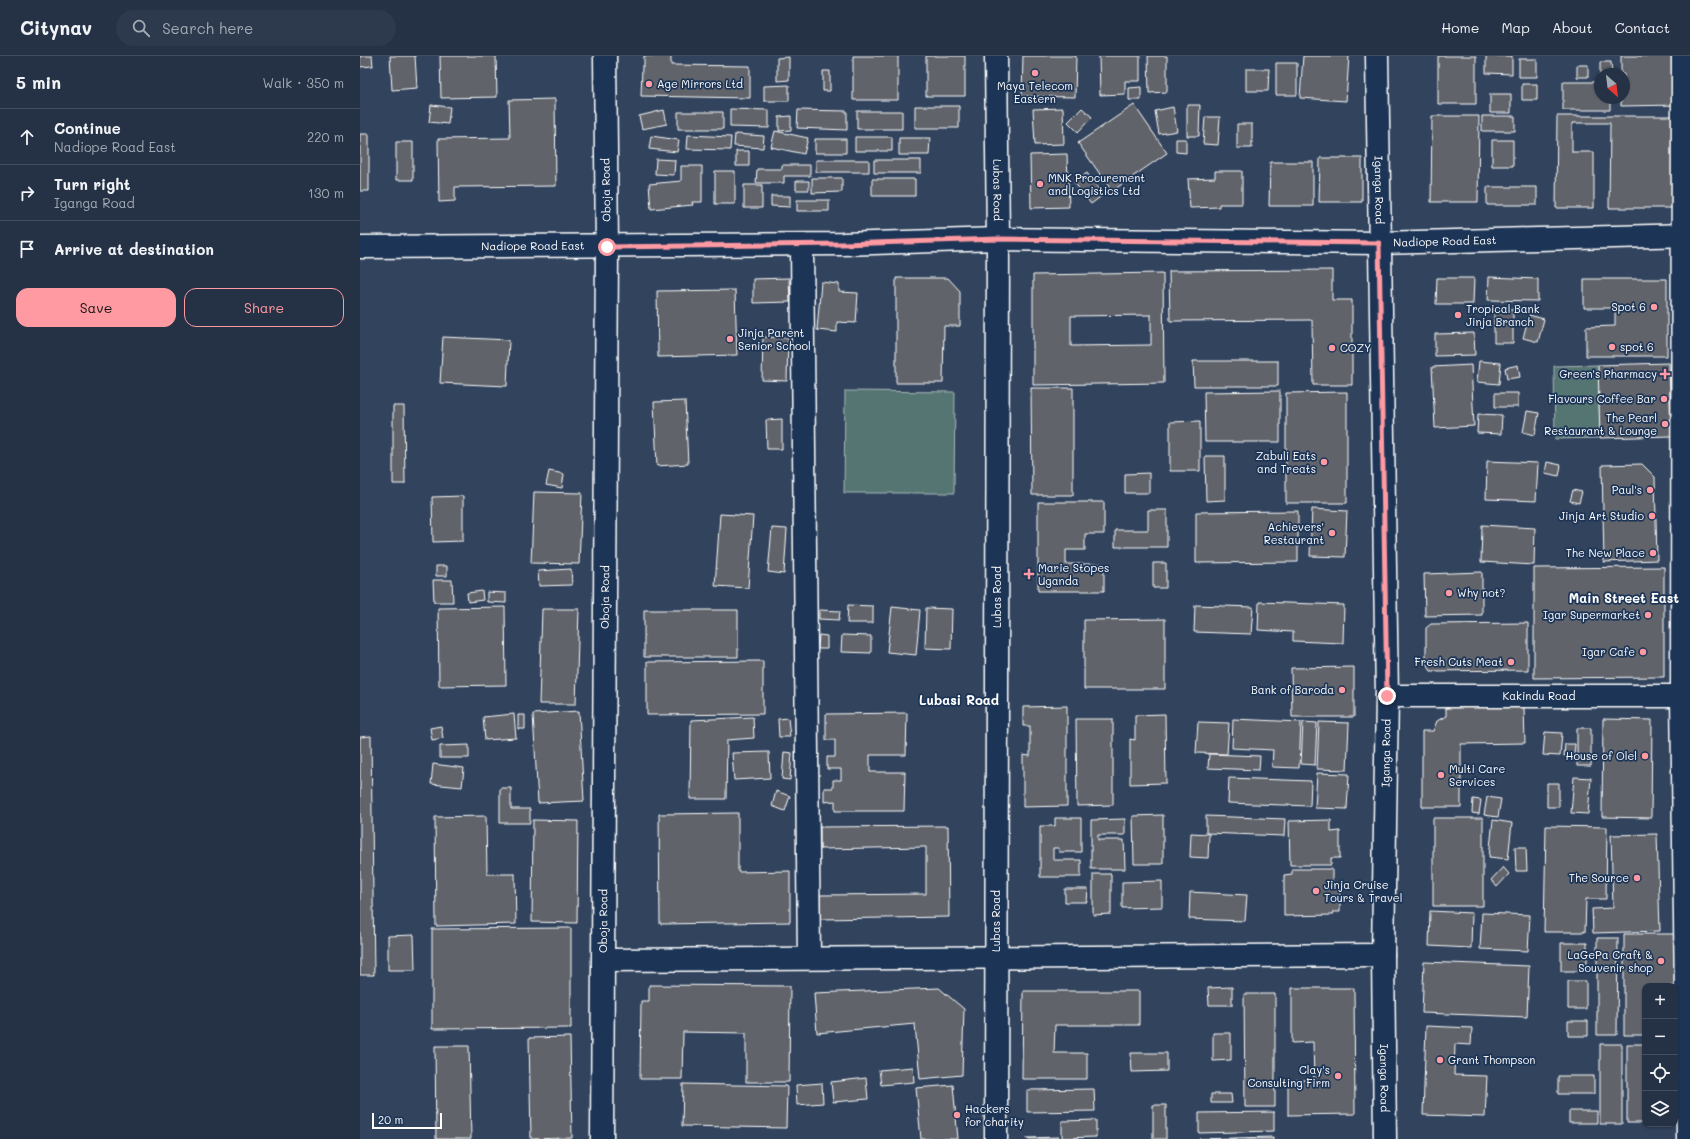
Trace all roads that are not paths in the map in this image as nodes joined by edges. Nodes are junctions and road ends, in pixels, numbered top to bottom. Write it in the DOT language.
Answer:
graph roads {
  1 [pos="605,56"];
  2 [pos="996,56"];
  3 [pos="1377,56"];
  4 [pos="1683,56"];
  5 [pos="1686,235"];
  6 [pos="998,239"];
  7 [pos="1379,243"];
  8 [pos="802,245"];
  9 [pos="360,247"];
  10 [pos="607,247"];
  11 [pos="1387,696"];
  12 [pos="1686,696"];
  13 [pos="1384,955"];
  14 [pos="996,957"];
  15 [pos="809,958"];
  16 [pos="604,960"];
  17 [pos="602,1139"];
  18 [pos="996,1139"];
  19 [pos="1385,1139"];
  20 [pos="1688,1139"];
  1 -- 10 [label="street, Oboja Road"];
  2 -- 6 [label="street, Lubas Road"];
  3 -- 7 [label="street, Iganga Road"];
  4 -- 5 [label="street"];
  5 -- 7 [label="street, Nadiope Road East"];
  5 -- 12 [label="street"];
  6 -- 7 [label="street, Nadiope Road East"];
  6 -- 8 [label="street, Nadiope Road East"];
  6 -- 14 [label="street, Lubas Road"];
  7 -- 11 [label="street, Iganga Road"];
  8 -- 10 [label="street, Nadiope Road East"];
  8 -- 15 [label="street"];
  9 -- 10 [label="street, Nadiope Road East"];
  10 -- 16 [label="street, Oboja Road"];
  11 -- 12 [label="street, Kakindu Road"];
  11 -- 13 [label="street, Iganga Road"];
  12 -- 20 [label="street"];
  13 -- 14 [label="street"];
  13 -- 19 [label="street, Iganga Road"];
  14 -- 15 [label="street"];
  14 -- 18 [label="street, Lubas Road"];
  15 -- 16 [label="street"];
  16 -- 17 [label="street, Oboja Road"];
}
